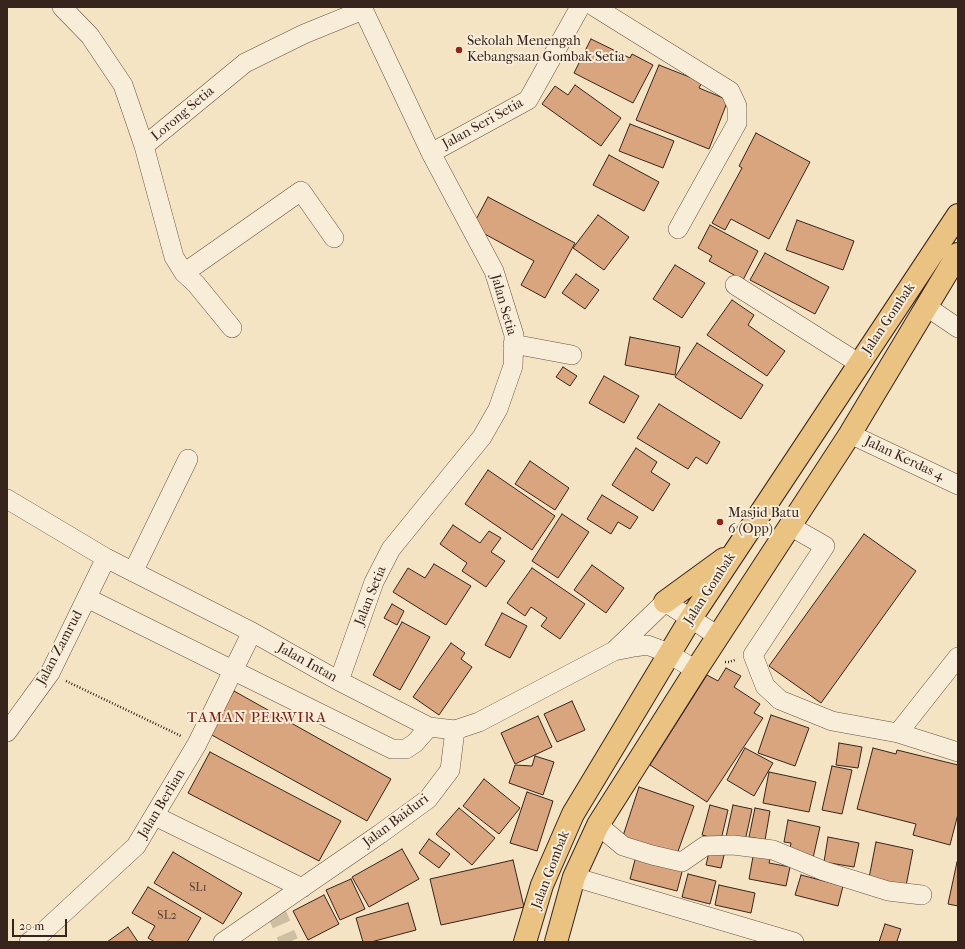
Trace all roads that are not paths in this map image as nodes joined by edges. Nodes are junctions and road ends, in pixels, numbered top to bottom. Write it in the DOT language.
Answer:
graph roads {
  1 [pos="62,7"];
  2 [pos="580,7"];
  3 [pos="595,7"];
  4 [pos="362,9"];
  5 [pos="144,146"];
  6 [pos="431,153"];
  7 [pos="958,215"];
  8 [pos="678,229"];
  9 [pos="334,238"];
  10 [pos="958,254"];
  11 [pos="184,273"];
  12 [pos="735,285"];
  13 [pos="927,307"];
  14 [pos="232,328"];
  15 [pos="958,328"];
  16 [pos="513,344"];
  17 [pos="572,355"];
  18 [pos="860,364"];
  19 [pos="850,434"];
  20 [pos="188,459"];
  21 [pos="958,485"];
  22 [pos="7,499"];
  23 [pos="790,526"];
  24 [pos="736,550"];
  25 [pos="106,558"];
  26 [pos="133,572"];
  27 [pos="87,598"];
  28 [pos="665,602"];
  29 [pos="691,618"];
  30 [pos="252,632"];
  31 [pos="718,636"];
  32 [pos="614,651"];
  33 [pos="669,654"];
  34 [pos="958,657"];
  35 [pos="234,670"];
  36 [pos="696,670"];
  37 [pos="339,680"];
  38 [pos="430,727"];
  39 [pos="455,730"];
  40 [pos="7,732"];
  41 [pos="898,733"];
  42 [pos="958,752"];
  43 [pos="155,816"];
  44 [pos="598,825"];
  45 [pos="574,877"];
  46 [pos="302,888"];
  47 [pos="922,896"];
  48 [pos="29,942"];
  49 [pos="223,942"];
  50 [pos="525,942"];
  51 [pos="556,942"];
  52 [pos="794,942"];
  1 -- 5 [label="street"];
  2 -- 6 [label="street, Jalan Seri Setia"];
  3 -- 8 [label="street"];
  4 -- 5 [label="street, Lorong Setia"];
  4 -- 6 [label="street, Jalan Setia"];
  5 -- 11 [label="street, Lorong Setia"];
  6 -- 16 [label="street, Jalan Setia"];
  7 -- 18 [label="main road, Jalan Gombak"];
  9 -- 11 [label="street"];
  10 -- 13 [label="main road, Jalan Gombak"];
  11 -- 14 [label="street, Lorong Setia"];
  12 -- 18 [label="street"];
  13 -- 15 [label="street"];
  13 -- 19 [label="main road, Jalan Gombak"];
  16 -- 17 [label="street"];
  16 -- 37 [label="street, Jalan Setia"];
  18 -- 24 [label="main road, Jalan Gombak"];
  19 -- 21 [label="street, Jalan Kerdas 4"];
  19 -- 23 [label="main road, Jalan Gombak"];
  20 -- 26 [label="street"];
  22 -- 25 [label="street, Jalan Intan"];
  23 -- 31 [label="main road, Jalan Gombak"];
  23 -- 41 [label="street"];
  24 -- 28 [label="main road"];
  24 -- 29 [label="main road, Jalan Gombak"];
  25 -- 26 [label="street, Jalan Intan"];
  25 -- 27 [label="street, Jalan Zamrud"];
  26 -- 30 [label="street, Jalan Intan"];
  27 -- 35 [label="street"];
  27 -- 40 [label="street, Jalan Zamrud"];
  28 -- 29 [label="street"];
  28 -- 32 [label="street, Jalan Intan"];
  29 -- 31 [label="street"];
  29 -- 33 [label="main road, Jalan Gombak"];
  30 -- 35 [label="street, Jalan Berlian"];
  30 -- 37 [label="street, Jalan Intan"];
  31 -- 36 [label="main road, Jalan Gombak"];
  32 -- 33 [label="street, Jalan Intan"];
  32 -- 39 [label="street, Jalan Intan"];
  33 -- 36 [label="street, Jalan Intan"];
  33 -- 50 [label="main road, Jalan Gombak"];
  34 -- 41 [label="street"];
  35 -- 38 [label="street"];
  35 -- 43 [label="street, Jalan Berlian"];
  36 -- 44 [label="main road, Jalan Gombak"];
  37 -- 38 [label="street, Jalan Intan"];
  38 -- 39 [label="street, Jalan Intan"];
  39 -- 46 [label="street, Jalan Baiduri"];
  41 -- 42 [label="street"];
  43 -- 46 [label="street"];
  43 -- 48 [label="street, Jalan Berlian"];
  44 -- 45 [label="main road, Jalan Gombak"];
  44 -- 47 [label="street"];
  45 -- 51 [label="main road, Jalan Gombak"];
  45 -- 52 [label="street"];
  46 -- 49 [label="street, Jalan Baiduri"];
}
